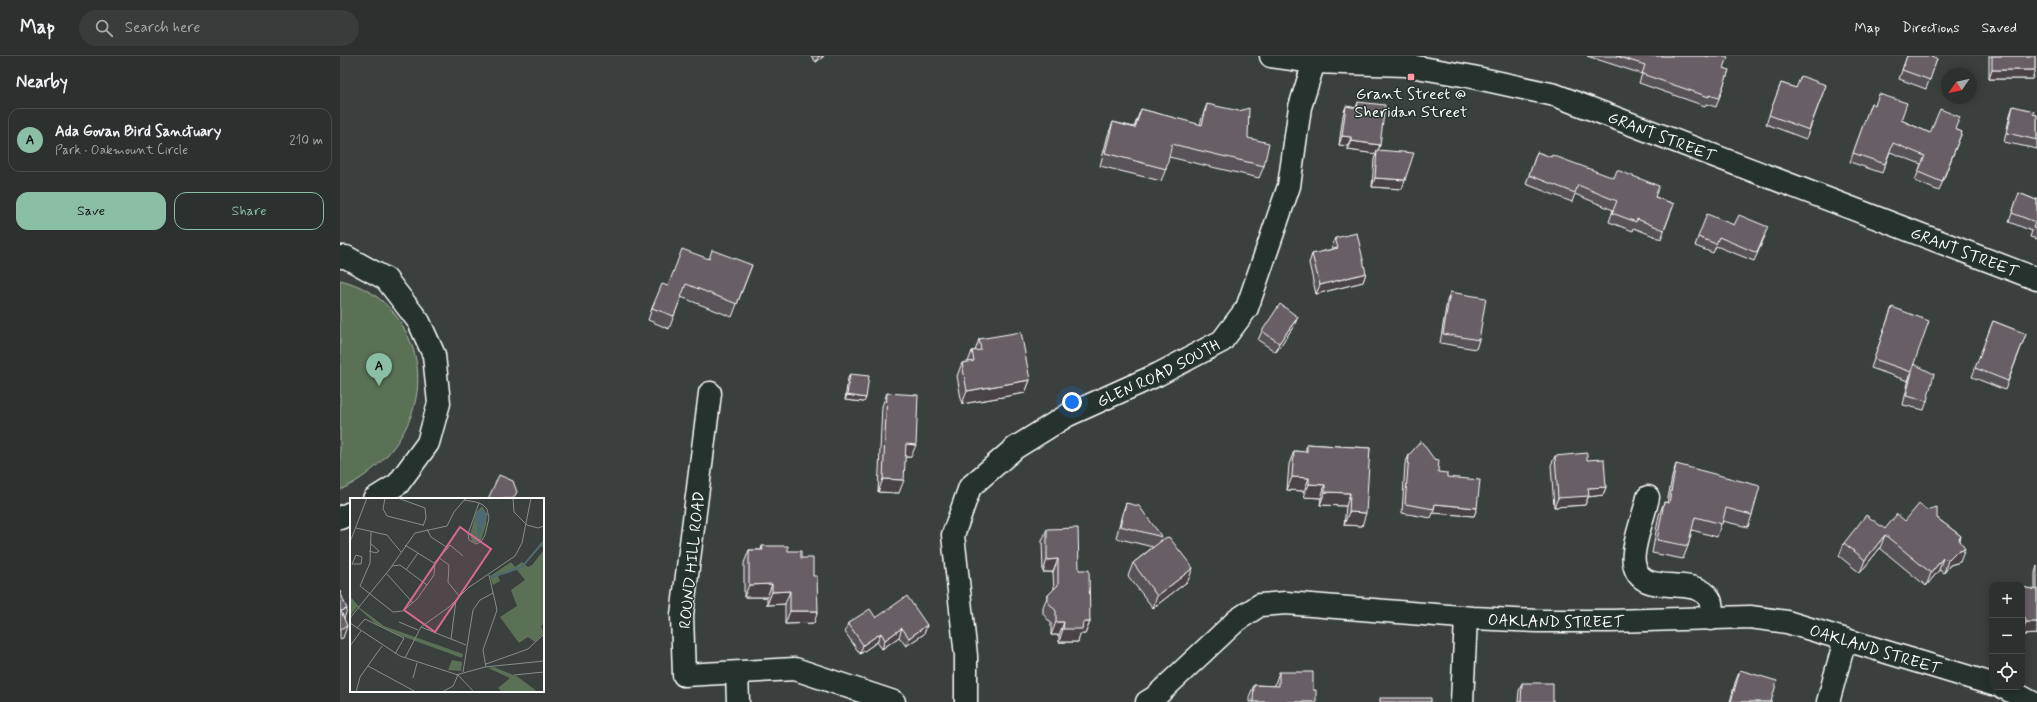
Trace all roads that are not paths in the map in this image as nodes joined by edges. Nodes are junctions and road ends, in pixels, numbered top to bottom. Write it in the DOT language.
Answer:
graph roads {
  1 [pos="1271,56"];
  2 [pos="1407,60"];
  3 [pos="1314,62"];
  4 [pos="340,257"];
  5 [pos="2037,279"];
  6 [pos="710,393"];
  7 [pos="1648,497"];
  8 [pos="376,498"];
  9 [pos="350,513"];
  10 [pos="340,518"];
  11 [pos="1466,618"];
  12 [pos="1711,619"];
  13 [pos="1845,640"];
  14 [pos="737,673"];
  15 [pos="1989,683"];
  16 [pos="2009,690"];
  17 [pos="738,702"];
  18 [pos="894,702"];
  19 [pos="966,702"];
  20 [pos="1147,702"];
  21 [pos="1462,702"];
  22 [pos="1828,702"];
  23 [pos="2031,702"];
  1 -- 3 [label="street, GRANT STREET"];
  2 -- 3 [label="street, GRANT STREET"];
  2 -- 5 [label="street, GRANT STREET"];
  3 -- 19 [label="street, GLEN ROAD SOUTH"];
  4 -- 8 [label="street"];
  6 -- 14 [label="street, ROUND HILL ROAD"];
  7 -- 12 [label="street"];
  9 -- 10 [label="street"];
  11 -- 12 [label="street, OAKLAND STREET"];
  11 -- 20 [label="street, OAKLAND STREET"];
  11 -- 21 [label="street"];
  12 -- 13 [label="street, OAKLAND STREET"];
  13 -- 15 [label="street, OAKLAND STREET"];
  13 -- 22 [label="street"];
  14 -- 17 [label="street"];
  14 -- 18 [label="street"];
  16 -- 23 [label="street"];
}
